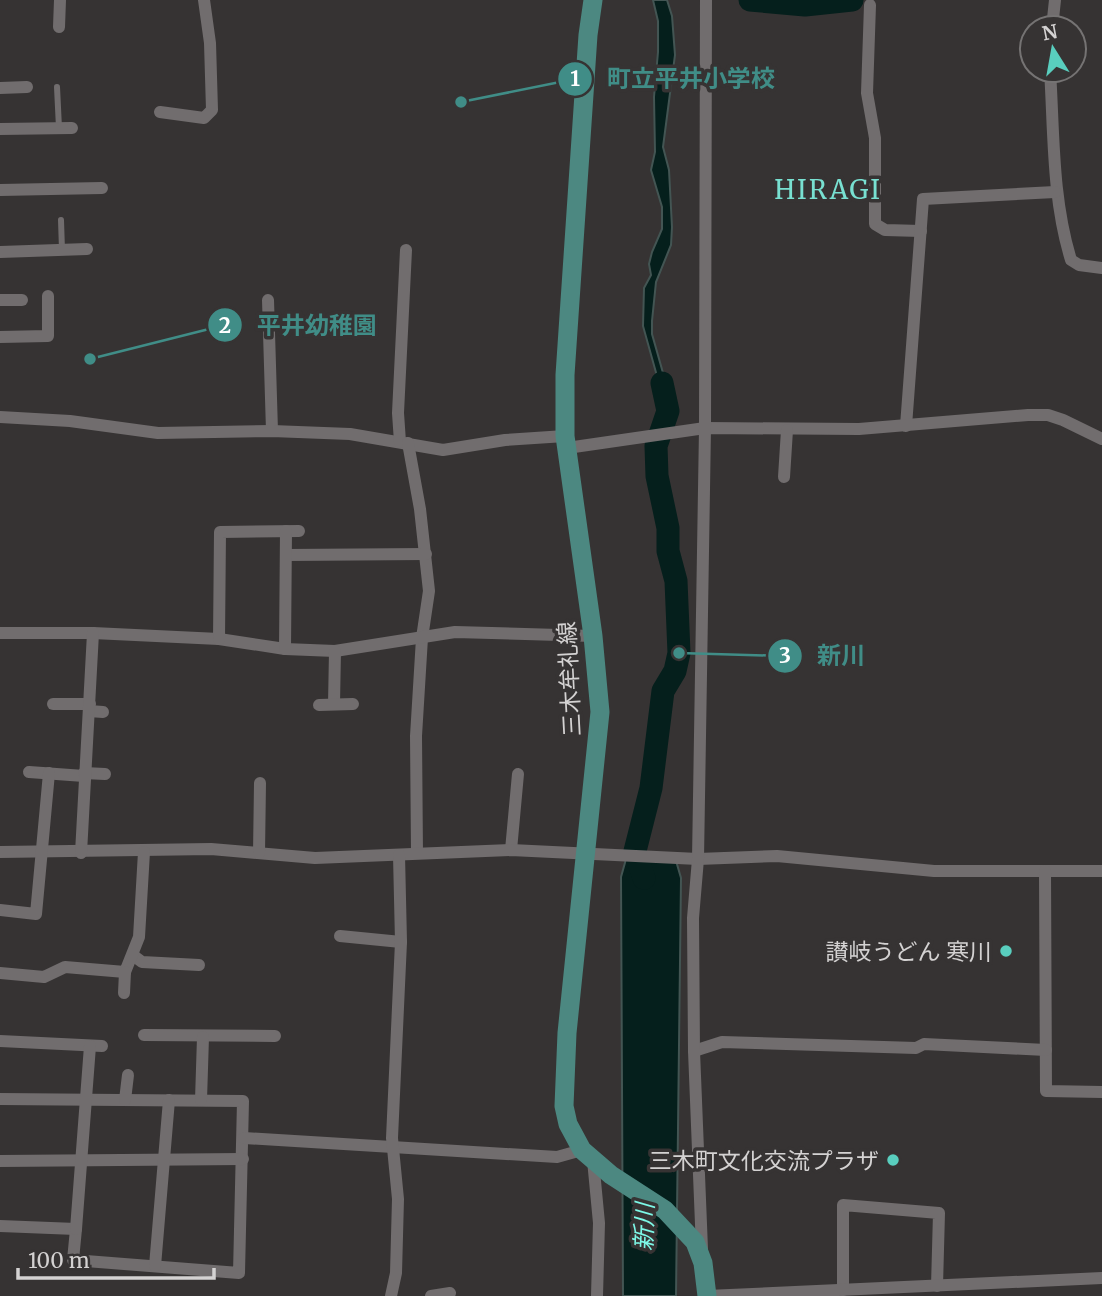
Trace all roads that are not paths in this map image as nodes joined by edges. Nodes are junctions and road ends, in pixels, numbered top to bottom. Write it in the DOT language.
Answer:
graph roads {
  1 [pos="60,0"];
  2 [pos="204,0"];
  3 [pos="593,0"];
  4 [pos="706,4"];
  5 [pos="870,5"];
  6 [pos="58,27"];
  7 [pos="1051,84"];
  8 [pos="27,87"];
  9 [pos="57,87"];
  10 [pos="0,88"];
  11 [pos="160,112"];
  12 [pos="65,128"];
  13 [pos="0,129"];
  14 [pos="102,188"];
  15 [pos="0,190"];
  16 [pos="1055,192"];
  17 [pos="61,220"];
  18 [pos="921,231"];
  19 [pos="87,249"];
  20 [pos="62,250"];
  21 [pos="406,250"];
  22 [pos="0,252"];
  23 [pos="1102,268"];
  24 [pos="48,296"];
  25 [pos="0,300"];
  26 [pos="22,300"];
  27 [pos="268,300"];
  28 [pos="0,337"];
  29 [pos="0,417"];
  30 [pos="906,426"];
  31 [pos="700,429"];
  32 [pos="787,430"];
  33 [pos="272,431"];
  34 [pos="1102,439"];
  35 [pos="566,442"];
  36 [pos="404,443"];
  37 [pos="784,477"];
  38 [pos="286,531"];
  39 [pos="299,531"];
  40 [pos="426,554"];
  41 [pos="286,555"];
  42 [pos="0,633"];
  43 [pos="93,634"];
  44 [pos="593,636"];
  45 [pos="422,638"];
  46 [pos="219,639"];
  47 [pos="285,649"];
  48 [pos="334,651"];
  49 [pos="53,704"];
  50 [pos="334,704"];
  51 [pos="353,704"];
  52 [pos="319,705"];
  53 [pos="90,707"];
  54 [pos="103,712"];
  55 [pos="29,772"];
  56 [pos="49,773"];
  57 [pos="105,774"];
  58 [pos="519,774"];
  59 [pos="84,775"];
  60 [pos="260,783"];
  61 [pos="511,850"];
  62 [pos="0,852"];
  63 [pos="144,852"];
  64 [pos="42,853"];
  65 [pos="81,853"];
  66 [pos="259,853"];
  67 [pos="417,853"];
  68 [pos="587,853"];
  69 [pos="399,855"];
  70 [pos="698,859"];
  71 [pos="1045,871"];
  72 [pos="1102,871"];
  73 [pos="0,910"];
  74 [pos="340,936"];
  75 [pos="401,942"];
  76 [pos="134,956"];
  77 [pos="199,965"];
  78 [pos="125,972"];
  79 [pos="0,973"];
  80 [pos="124,993"];
  81 [pos="144,1035"];
  82 [pos="203,1037"];
  83 [pos="275,1037"];
  84 [pos="0,1041"];
  85 [pos="1046,1050"];
  86 [pos="694,1051"];
  87 [pos="128,1075"];
  88 [pos="1102,1092"];
  89 [pos="0,1098"];
  90 [pos="86,1099"];
  91 [pos="125,1100"];
  92 [pos="169,1100"];
  93 [pos="201,1100"];
  94 [pos="244,1138"];
  95 [pos="394,1148"];
  96 [pos="587,1155"];
  97 [pos="243,1159"];
  98 [pos="0,1161"];
  99 [pos="163,1161"];
  100 [pos="81,1162"];
  101 [pos="0,1226"];
  102 [pos="76,1229"];
  103 [pos="704,1264"];
  104 [pos="155,1266"];
  105 [pos="1102,1278"];
  106 [pos="937,1286"];
  107 [pos="844,1290"];
  108 [pos="450,1293"];
  109 [pos="391,1296"];
  110 [pos="430,1296"];
  111 [pos="597,1296"];
  112 [pos="707,1296"];
  1 -- 6 [label="street"];
  2 -- 11 [label="street"];
  3 -- 35 [label="main road, 三木牟礼線"];
  4 -- 31 [label="street"];
  5 -- 18 [label="street"];
  7 -- 16 [label="street"];
  8 -- 10 [label="street"];
  9 -- 12 [label="lane"];
  12 -- 13 [label="street"];
  14 -- 15 [label="street"];
  16 -- 18 [label="street"];
  16 -- 23 [label="street"];
  17 -- 20 [label="lane"];
  18 -- 30 [label="street"];
  19 -- 20 [label="street"];
  20 -- 22 [label="street"];
  21 -- 36 [label="street"];
  24 -- 28 [label="street"];
  25 -- 26 [label="street"];
  27 -- 33 [label="street"];
  29 -- 33 [label="street"];
  30 -- 32 [label="street"];
  30 -- 34 [label="street"];
  31 -- 32 [label="street"];
  31 -- 35 [label="street"];
  31 -- 70 [label="street"];
  32 -- 37 [label="street"];
  33 -- 36 [label="street"];
  35 -- 36 [label="street"];
  35 -- 44 [label="main road, 三木牟礼線"];
  36 -- 40 [label="street"];
  38 -- 39 [label="street"];
  38 -- 41 [label="street"];
  38 -- 46 [label="street"];
  40 -- 41 [label="street"];
  40 -- 45 [label="street"];
  41 -- 47 [label="street"];
  42 -- 43 [label="street"];
  43 -- 46 [label="street"];
  43 -- 53 [label="street"];
  44 -- 45 [label="street"];
  44 -- 68 [label="main road, 三木牟礼線"];
  45 -- 48 [label="street"];
  45 -- 67 [label="street"];
  46 -- 47 [label="street"];
  47 -- 48 [label="street"];
  48 -- 50 [label="street"];
  49 -- 53 [label="street"];
  50 -- 51 [label="street"];
  50 -- 52 [label="street"];
  53 -- 54 [label="street"];
  53 -- 59 [label="street"];
  55 -- 56 [label="street"];
  56 -- 59 [label="street"];
  56 -- 64 [label="street"];
  57 -- 59 [label="street"];
  58 -- 61 [label="street"];
  59 -- 65 [label="street"];
  60 -- 66 [label="street"];
  61 -- 67 [label="street"];
  61 -- 68 [label="street"];
  62 -- 64 [label="street"];
  63 -- 65 [label="street"];
  63 -- 66 [label="street"];
  63 -- 76 [label="street"];
  64 -- 65 [label="street"];
  64 -- 73 [label="street"];
  66 -- 69 [label="street"];
  67 -- 69 [label="street"];
  68 -- 70 [label="street"];
  68 -- 96 [label="main road, 三木牟礼線"];
  69 -- 75 [label="street"];
  70 -- 71 [label="street"];
  70 -- 86 [label="street"];
  71 -- 72 [label="street"];
  71 -- 85 [label="street"];
  74 -- 75 [label="street"];
  75 -- 95 [label="street"];
  76 -- 77 [label="street"];
  76 -- 78 [label="street"];
  78 -- 79 [label="street"];
  78 -- 80 [label="street"];
  81 -- 82 [label="street"];
  82 -- 83 [label="street"];
  82 -- 93 [label="street"];
  84 -- 90 [label="street"];
  85 -- 86 [label="street"];
  85 -- 88 [label="street"];
  86 -- 103 [label="street"];
  87 -- 91 [label="street"];
  89 -- 90 [label="street"];
  90 -- 91 [label="street"];
  90 -- 100 [label="street"];
  91 -- 92 [label="street"];
  92 -- 93 [label="street"];
  92 -- 99 [label="street"];
  93 -- 94 [label="street"];
  94 -- 95 [label="street"];
  94 -- 97 [label="street"];
  95 -- 96 [label="street"];
  95 -- 109 [label="street"];
  96 -- 103 [label="main road, 三木牟礼線"];
  96 -- 111 [label="street"];
  97 -- 99 [label="street"];
  97 -- 104 [label="street"];
  98 -- 100 [label="street"];
  99 -- 100 [label="street"];
  99 -- 104 [label="street"];
  100 -- 102 [label="street"];
  101 -- 102 [label="street"];
  102 -- 104 [label="street"];
  103 -- 112 [label="main road, 三木牟礼線"];
  105 -- 106 [label="street"];
  106 -- 107 [label="street"];
  106 -- 107 [label="street"];
  107 -- 112 [label="street"];
  108 -- 110 [label="street"];
}
